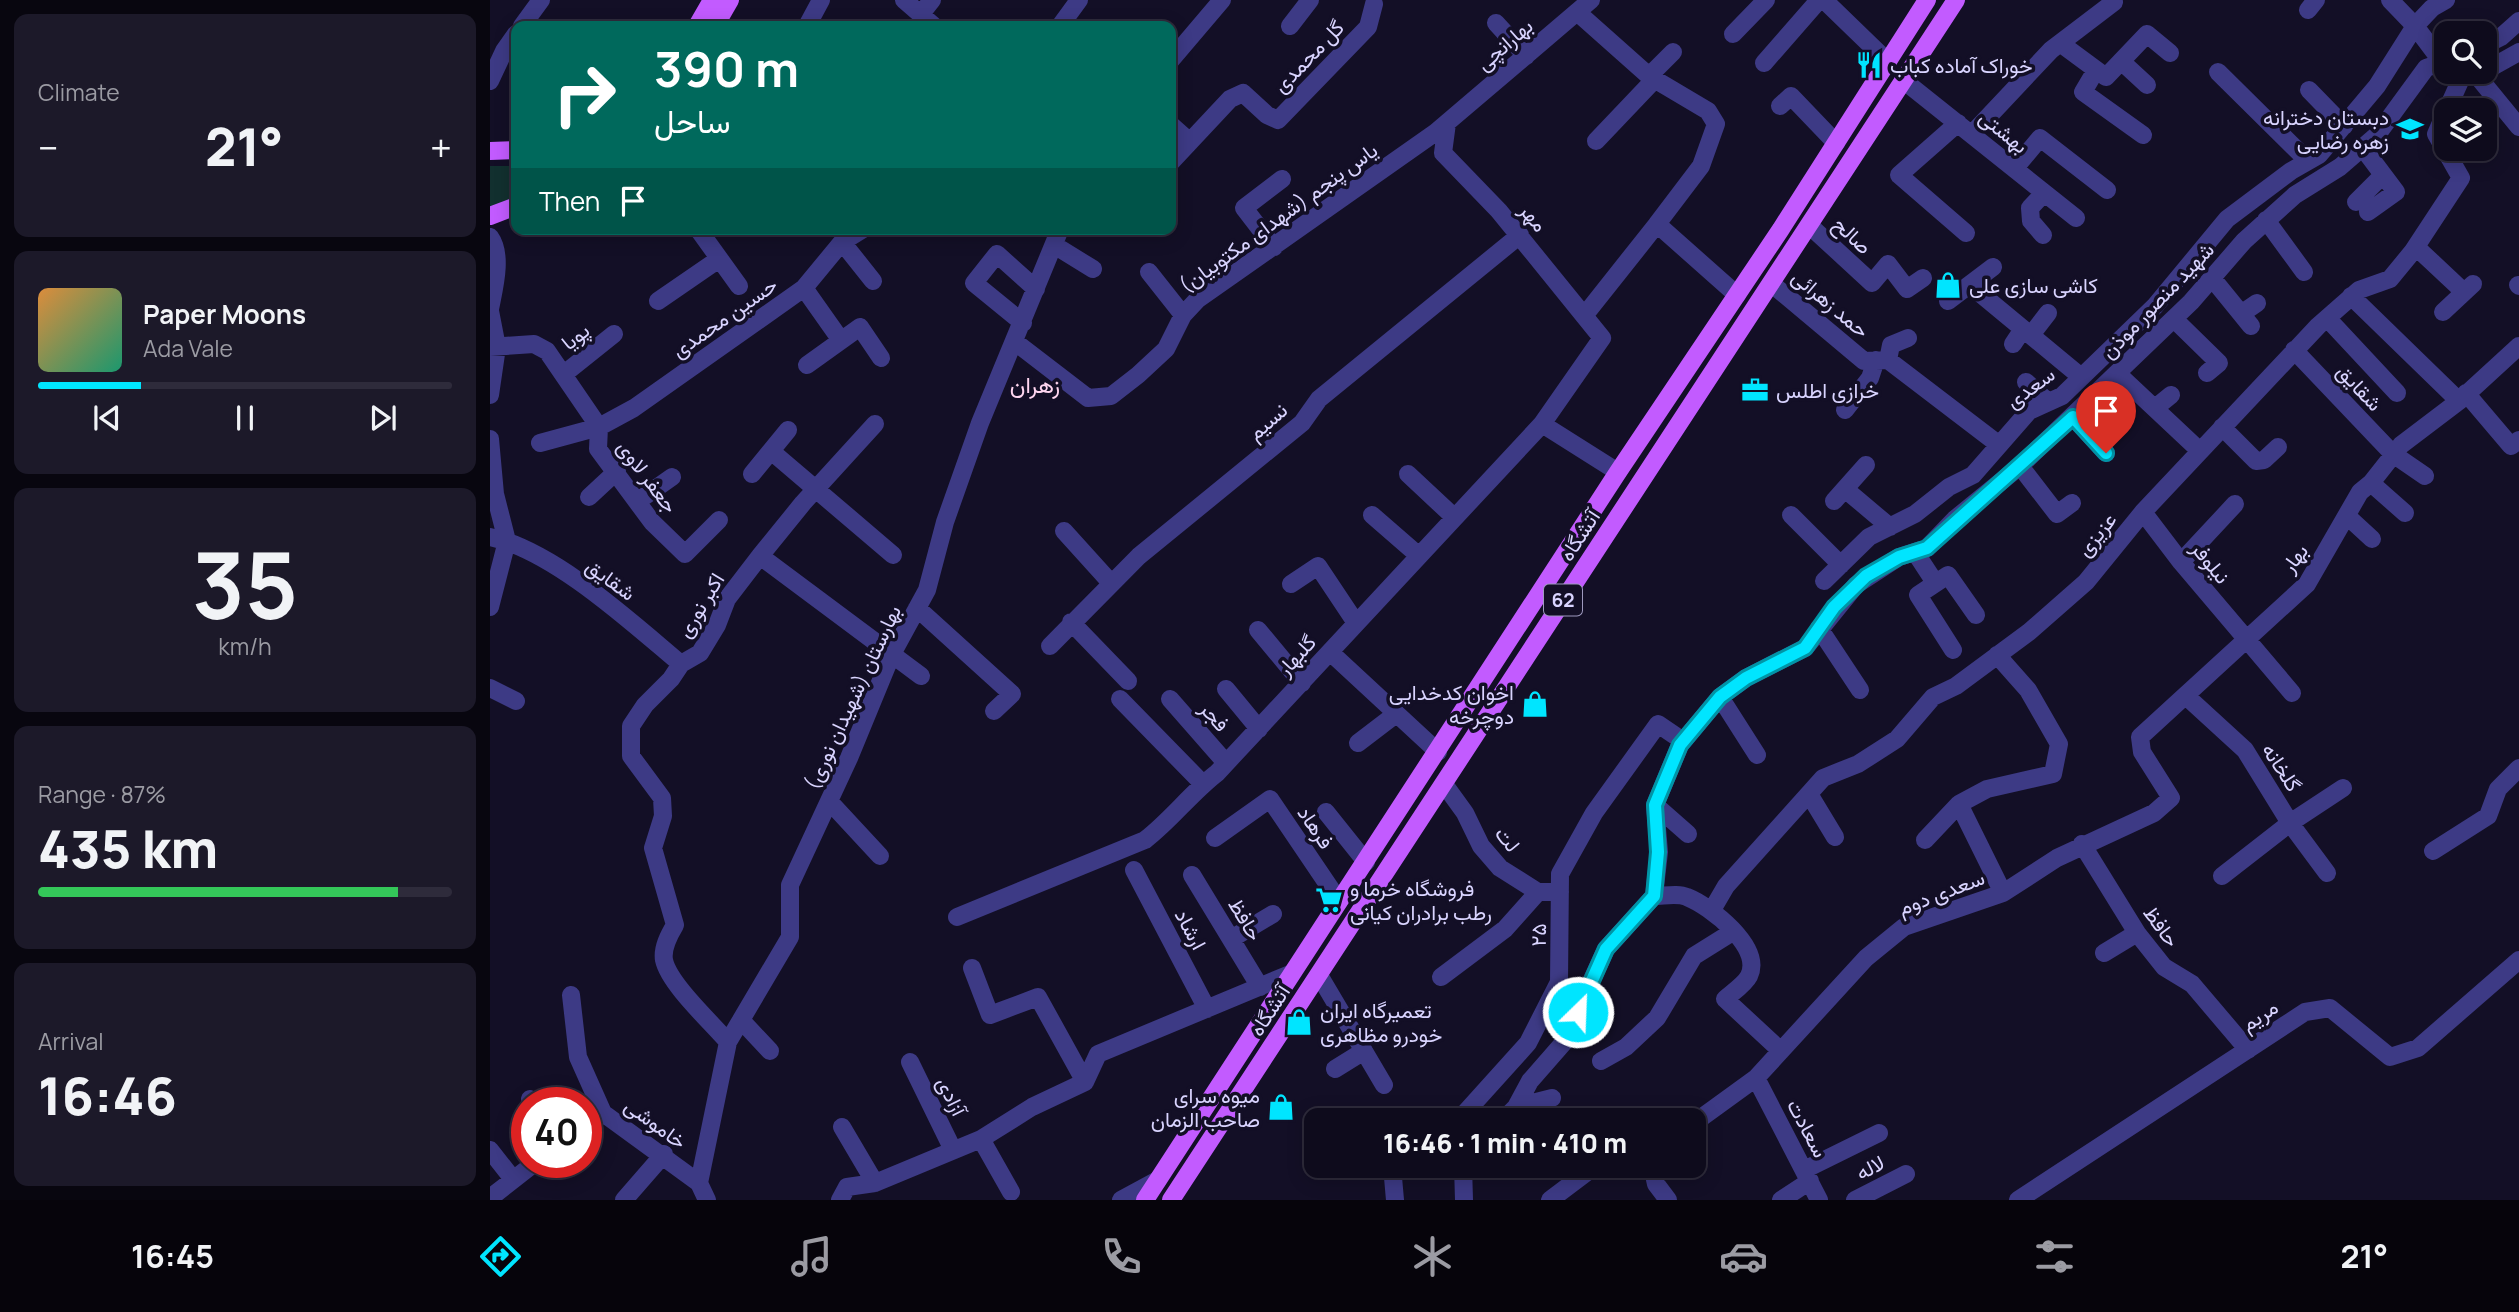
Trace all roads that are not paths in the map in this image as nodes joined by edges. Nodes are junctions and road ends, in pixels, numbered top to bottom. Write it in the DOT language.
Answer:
graph roads {
  1 [pos="541,0"];
  2 [pos="712,0"];
  3 [pos="730,0"];
  4 [pos="821,0"];
  5 [pos="904,0"];
  6 [pos="1079,0"];
  7 [pos="1222,0"];
  8 [pos="1310,0"];
  9 [pos="1766,0"];
  10 [pos="1927,0"];
  11 [pos="1956,0"];
  12 [pos="2390,0"];
  13 [pos="2446,0"];
  14 [pos="1373,1"];
  15 [pos="1826,1"];
  16 [pos="2113,2"];
  17 [pos="1585,4"];
  18 [pos="929,14"];
  19 [pos="526,21"];
  20 [pos="700,21"];
  21 [pos="718,21"];
  22 [pos="810,21"];
  23 [pos="1064,21"];
  24 [pos="2519,21"];
  25 [pos="1496,23"];
  26 [pos="1290,26"];
  27 [pos="2415,26"];
  28 [pos="1733,34"];
  29 [pos="2497,39"];
  30 [pos="511,41"];
  31 [pos="2060,43"];
  32 [pos="2434,50"];
  33 [pos="1176,51"];
  34 [pos="1673,52"];
  35 [pos="2519,52"];
  36 [pos="2171,53"];
  37 [pos="1526,56"];
  38 [pos="2121,61"];
  39 [pos="1888,62"];
  40 [pos="2497,62"];
  41 [pos="1764,63"];
  42 [pos="2434,65"];
  43 [pos="2096,70"];
  44 [pos="2218,72"];
  45 [pos="1652,77"];
  46 [pos="1903,80"];
  47 [pos="490,81"];
  48 [pos="2485,84"];
  49 [pos="2147,85"];
  50 [pos="2309,90"];
  51 [pos="1780,106"];
  52 [pos="1447,123"];
  53 [pos="2344,126"];
  54 [pos="2519,127"];
  55 [pos="1965,128"];
  56 [pos="1176,129"];
  57 [pos="2143,135"];
  58 [pos="1595,141"];
  59 [pos="1190,142"];
  60 [pos="1836,143"];
  61 [pos="2363,148"];
  62 [pos="511,150"];
  63 [pos="490,151"];
  64 [pos="1176,157"];
  65 [pos="2308,161"];
  66 [pos="2451,161"];
  67 [pos="2015,169"];
  68 [pos="1282,179"];
  69 [pos="2107,190"];
  70 [pos="2044,192"];
  71 [pos="2362,207"];
  72 [pos="511,208"];
  73 [pos="490,216"];
  74 [pos="2076,218"];
  75 [pos="2266,220"];
  76 [pos="1657,224"];
  77 [pos="1810,226"];
  78 [pos="1966,233"];
  79 [pos="702,235"];
  80 [pos="853,235"];
  81 [pos="1520,235"];
  82 [pos="2043,235"];
  83 [pos="490,236"];
  84 [pos="1057,237"];
  85 [pos="842,242"];
  86 [pos="1274,247"];
  87 [pos="2416,247"];
  88 [pos="719,260"];
  89 [pos="1993,267"];
  90 [pos="1754,269"];
  91 [pos="1093,270"];
  92 [pos="1149,272"];
  93 [pos="2304,272"];
  94 [pos="1923,278"];
  95 [pos="2212,278"];
  96 [pos="873,281"];
  97 [pos="1772,284"];
  98 [pos="1970,285"];
  99 [pos="739,286"];
  100 [pos="804,288"];
  101 [pos="1037,289"];
  102 [pos="492,291"];
  103 [pos="1737,295"];
  104 [pos="2351,296"];
  105 [pos="657,301"];
  106 [pos="1948,301"];
  107 [pos="2257,303"];
  108 [pos="490,310"];
  109 [pos="2443,312"];
  110 [pos="2048,313"];
  111 [pos="1183,315"];
  112 [pos="1584,316"];
  113 [pos="2326,318"];
  114 [pos="2174,319"];
  115 [pos="1023,323"];
  116 [pos="1715,327"];
  117 [pos="614,334"];
  118 [pos="2022,336"];
  119 [pos="1602,338"];
  120 [pos="1908,338"];
  121 [pos="841,339"];
  122 [pos="1735,340"];
  123 [pos="1015,342"];
  124 [pos="2519,346"];
  125 [pos="493,347"];
  126 [pos="2294,350"];
  127 [pos="881,358"];
  128 [pos="1882,360"];
  129 [pos="807,365"];
  130 [pos="2118,373"];
  131 [pos="2207,373"];
  132 [pos="564,374"];
  133 [pos="2080,376"];
  134 [pos="2026,382"];
  135 [pos="2397,393"];
  136 [pos="2171,395"];
  137 [pos="490,396"];
  138 [pos="2463,397"];
  139 [pos="2047,401"];
  140 [pos="2155,408"];
  141 [pos="1845,410"];
  142 [pos="2073,417"];
  143 [pos="875,424"];
  144 [pos="1542,424"];
  145 [pos="599,427"];
  146 [pos="2221,427"];
  147 [pos="788,430"];
  148 [pos="490,439"];
  149 [pos="540,443"];
  150 [pos="2515,443"];
  151 [pos="1998,444"];
  152 [pos="2278,447"];
  153 [pos="771,451"];
  154 [pos="2200,451"];
  155 [pos="2106,453"];
  156 [pos="2393,454"];
  157 [pos="1866,466"];
  158 [pos="2020,467"];
  159 [pos="617,471"];
  160 [pos="491,472"];
  161 [pos="1618,472"];
  162 [pos="751,474"];
  163 [pos="1408,474"];
  164 [pos="2425,476"];
  165 [pos="672,477"];
  166 [pos="2371,483"];
  167 [pos="814,490"];
  168 [pos="589,497"];
  169 [pos="638,501"];
  170 [pos="2072,503"];
  171 [pos="2235,504"];
  172 [pos="2143,512"];
  173 [pos="2405,513"];
  174 [pos="1372,515"];
  175 [pos="1791,515"];
  176 [pos="2347,516"];
  177 [pos="1454,517"];
  178 [pos="719,520"];
  179 [pos="1890,527"];
  180 [pos="1064,531"];
  181 [pos="499,539"];
  182 [pos="2372,539"];
  183 [pos="1915,552"];
  184 [pos="893,555"];
  185 [pos="1418,555"];
  186 [pos="760,556"];
  187 [pos="1846,560"];
  188 [pos="2181,562"];
  189 [pos="1866,576"];
  190 [pos="1824,581"];
  191 [pos="1934,581"];
  192 [pos="1111,583"];
  193 [pos="1291,584"];
  194 [pos="490,607"];
  195 [pos="917,608"];
  196 [pos="1976,615"];
  197 [pos="1070,622"];
  198 [pos="1356,623"];
  199 [pos="1819,628"];
  200 [pos="1258,630"];
  201 [pos="2245,639"];
  202 [pos="1050,646"];
  203 [pos="1953,650"];
  204 [pos="1330,652"];
  205 [pos="1997,655"];
  206 [pos="891,656"];
  207 [pos="681,664"];
  208 [pos="921,676"];
  209 [pos="1128,681"];
  210 [pos="1302,683"];
  211 [pos="490,688"];
  212 [pos="1226,689"];
  213 [pos="1860,690"];
  214 [pos="2292,693"];
  215 [pos="2186,696"];
  216 [pos="1720,697"];
  217 [pos="1120,699"];
  218 [pos="1170,699"];
  219 [pos="516,701"];
  220 [pos="995,711"];
  221 [pos="1396,714"];
  222 [pos="1259,729"];
  223 [pos="1684,741"];
  224 [pos="1358,743"];
  225 [pos="1438,752"];
  226 [pos="1757,755"];
  227 [pos="1226,763"];
  228 [pos="2519,768"];
  229 [pos="1203,784"];
  230 [pos="1444,784"];
  231 [pos="2343,788"];
  232 [pos="1809,794"];
  233 [pos="2171,798"];
  234 [pos="829,801"];
  235 [pos="1959,804"];
  236 [pos="1655,805"];
  237 [pos="1326,812"];
  238 [pos="2290,823"];
  239 [pos="1688,834"];
  240 [pos="1835,836"];
  241 [pos="1216,838"];
  242 [pos="1925,840"];
  243 [pos="2082,844"];
  244 [pos="2433,851"];
  245 [pos="880,856"];
  246 [pos="1366,862"];
  247 [pos="1134,870"];
  248 [pos="2327,873"];
  249 [pos="1192,875"];
  250 [pos="2222,876"];
  251 [pos="1538,892"];
  252 [pos="1560,892"];
  253 [pos="2003,892"];
  254 [pos="1654,896"];
  255 [pos="1339,901"];
  256 [pos="1712,911"];
  257 [pos="1273,914"];
  258 [pos="957,917"];
  259 [pos="1734,931"];
  260 [pos="2137,933"];
  261 [pos="1231,939"];
  262 [pos="2104,953"];
  263 [pos="2518,961"];
  264 [pos="972,968"];
  265 [pos="1290,974"];
  266 [pos="1319,975"];
  267 [pos="1441,977"];
  268 [pos="1261,987"];
  269 [pos="571,995"];
  270 [pos="1208,1009"];
  271 [pos="741,1020"];
  272 [pos="728,1042"];
  273 [pos="2248,1050"];
  274 [pos="770,1051"];
  275 [pos="1364,1051"];
  276 [pos="1781,1051"];
  277 [pos="1601,1061"];
  278 [pos="910,1062"];
  279 [pos="1335,1069"];
  280 [pos="1756,1078"];
  281 [pos="1085,1082"];
  282 [pos="1384,1085"];
  283 [pos="1552,1098"];
  284 [pos="1469,1108"];
  285 [pos="1513,1108"];
  286 [pos="1525,1108"];
  287 [pos="603,1113"];
  288 [pos="1706,1114"];
  289 [pos="842,1127"];
  290 [pos="1879,1133"];
  291 [pos="981,1139"];
  292 [pos="490,1150"];
  293 [pos="953,1150"];
  294 [pos="664,1154"];
  295 [pos="1906,1174"];
  296 [pos="1807,1176"];
  297 [pos="511,1177"];
  298 [pos="512,1178"];
  299 [pos="1393,1178"];
  300 [pos="1463,1178"];
  301 [pos="1582,1178"];
  302 [pos="1655,1178"];
  303 [pos="1158,1180"];
  304 [pos="699,1183"];
  305 [pos="875,1183"];
  306 [pos="1011,1192"];
  307 [pos="1887,1193"];
  308 [pos="847,1196"];
  309 [pos="1562,1196"];
  310 [pos="490,1198"];
  311 [pos="624,1200"];
  312 [pos="707,1200"];
  313 [pos="1121,1200"];
  314 [pos="1145,1200"];
  315 [pos="1171,1200"];
  316 [pos="1395,1200"];
  317 [pos="1464,1200"];
  318 [pos="1668,1200"];
  319 [pos="1781,1200"];
  320 [pos="1819,1200"];
  321 [pos="1855,1200"];
  322 [pos="2018,1200"];
  1 -- 19 [label="street"];
  2 -- 20 [label="main road"];
  3 -- 21 [label="main road"];
  4 -- 22 [label="street"];
  5 -- 18 [label="street"];
  6 -- 23 [label="street"];
  7 -- 33 [label="street"];
  8 -- 26 [label="street"];
  9 -- 28 [label="street"];
  10 -- 39 [label="main road, آتشگاه / 62"];
  11 -- 46 [label="main road, آتشگاه / 62"];
  12 -- 27 [label="street"];
  13 -- 27 [label="street, سعدی"];
  14 -- 59 [label="street, گل محمدی"];
  15 -- 39 [label="street"];
  15 -- 41 [label="street"];
  16 -- 31 [label="street"];
  17 -- 37 [label="street, بهارانچی"];
  17 -- 45 [label="street"];
  24 -- 29 [label="street"];
  25 -- 37 [label="street"];
  27 -- 32 [label="street"];
  27 -- 53 [label="street, سعدی"];
  30 -- 47 [label="street"];
  31 -- 43 [label="street"];
  31 -- 55 [label="street"];
  34 -- 45 [label="street"];
  35 -- 40 [label="street"];
  36 -- 38 [label="street"];
  37 -- 52 [label="street, بهارانچی"];
  38 -- 43 [label="street"];
  38 -- 49 [label="street"];
  39 -- 60 [label="main road, آتشگاه / 62"];
  42 -- 61 [label="street, شهید منصور موذن"];
  43 -- 57 [label="street"];
  44 -- 65 [label="street"];
  45 -- 58 [label="street"];
  45 -- 76 [label="street"];
  46 -- 55 [label="street, بهشتی"];
  46 -- 77 [label="main road, آتشگاه / 62"];
  48 -- 54 [label="street"];
  50 -- 53 [label="street"];
  51 -- 60 [label="street"];
  52 -- 81 [label="street, مهر"];
  52 -- 86 [label="street, یاس پنجم (شهدای مکتوبیان)"];
  53 -- 65 [label="street, سعدی"];
  55 -- 67 [label="street, بهشتی"];
  55 -- 78 [label="street"];
  56 -- 59 [label="street"];
  59 -- 64 [label="street, گل محمدی"];
  60 -- 90 [label="main road, آتشگاه / 62"];
  61 -- 71 [label="street"];
  61 -- 75 [label="street, شهید منصور موذن"];
  62 -- 63 [label="main road"];
  65 -- 133 [label="street, سعدی"];
  66 -- 87 [label="street, عزیزی"];
  67 -- 69 [label="street"];
  67 -- 70 [label="street, بهشتی"];
  68 -- 86 [label="street"];
  70 -- 74 [label="street, بهشتی"];
  70 -- 82 [label="street"];
  72 -- 73 [label="main road"];
  75 -- 93 [label="street"];
  75 -- 95 [label="street, شهید منصور موذن"];
  76 -- 103 [label="street"];
  76 -- 112 [label="street"];
  77 -- 94 [label="street, صالح"];
  77 -- 97 [label="main road, آتشگاه / 62"];
  79 -- 88 [label="street"];
  80 -- 85 [label="street, حسین محمدی"];
  81 -- 112 [label="street, مهر"];
  81 -- 192 [label="street, نسیم"];
  83 -- 102 [label="street"];
  84 -- 91 [label="street"];
  84 -- 101 [label="street, بهارستان (شهیدان نوری)"];
  85 -- 96 [label="street"];
  85 -- 100 [label="street, حسین محمدی"];
  86 -- 111 [label="street, یاس پنجم (شهدای مکتوبیان)"];
  87 -- 104 [label="street, عزیزی"];
  87 -- 109 [label="street"];
  88 -- 99 [label="street"];
  88 -- 105 [label="street"];
  89 -- 98 [label="street"];
  90 -- 97 [label="main road"];
  90 -- 103 [label="main road, آتشگاه / 62"];
  92 -- 111 [label="street"];
  95 -- 107 [label="street"];
  95 -- 114 [label="street, شهید منصور موذن"];
  97 -- 122 [label="main road, آتشگاه / 62"];
  97 -- 128 [label="street, حمد زهرائی"];
  98 -- 106 [label="street"];
  98 -- 118 [label="street"];
  100 -- 121 [label="street"];
  100 -- 145 [label="street, حسین محمدی"];
  101 -- 115 [label="street, بهارستان (شهیدان نوری)"];
  101 -- 115 [label="street"];
  102 -- 108 [label="street"];
  103 -- 116 [label="main road, آتشگاه / 62"];
  104 -- 113 [label="street, عزیزی"];
  104 -- 138 [label="street"];
  108 -- 125 [label="street"];
  110 -- 118 [label="street"];
  111 -- 123 [label="street, یاس پنجم (شهدای مکتوبیان)"];
  112 -- 119 [label="street, مهر"];
  113 -- 126 [label="street, عزیزی"];
  113 -- 135 [label="street"];
  114 -- 130 [label="street, شهید منصور موذن"];
  114 -- 131 [label="street"];
  115 -- 123 [label="street, بهارستان (شهیدان نوری)"];
  116 -- 122 [label="main road"];
  116 -- 161 [label="main road, آتشگاه / 62"];
  117 -- 132 [label="street, پویا"];
  118 -- 133 [label="street"];
  119 -- 144 [label="street, گلبهار"];
  120 -- 128 [label="street"];
  121 -- 127 [label="street"];
  121 -- 129 [label="street"];
  122 -- 230 [label="main road, آتشگاه / 62"];
  123 -- 195 [label="street, بهارستان (شهیدان نوری)"];
  124 -- 138 [label="street, بهار"];
  125 -- 132 [label="street, جعفر لاوی"];
  125 -- 137 [label="street"];
  126 -- 146 [label="street, عزیزی"];
  126 -- 156 [label="street, شقایق"];
  128 -- 141 [label="street"];
  128 -- 151 [label="street, حمد زهرائی"];
  130 -- 140 [label="street"];
  130 -- 142 [label="street, شهید منصور موذن"];
  132 -- 145 [label="street, جعفر لاوی"];
  133 -- 139 [label="street, سعدی"];
  134 -- 139 [label="street"];
  136 -- 140 [label="street"];
  138 -- 150 [label="street"];
  138 -- 156 [label="street, بهار"];
  139 -- 151 [label="street, سعدی"];
  140 -- 154 [label="street"];
  142 -- 155 [label="street"];
  142 -- 158 [label="street, شهید منصور موذن"];
  143 -- 167 [label="street, اکبر نوری"];
  144 -- 161 [label="street"];
  144 -- 177 [label="street, گلبهار"];
  145 -- 149 [label="street, حسین محمدی"];
  145 -- 159 [label="street, جعفر لاوی"];
  146 -- 152 [label="street"];
  146 -- 154 [label="street, عزیزی"];
  147 -- 153 [label="street"];
  148 -- 160 [label="street"];
  151 -- 179 [label="street, سعدی"];
  153 -- 162 [label="street"];
  153 -- 167 [label="street"];
  154 -- 172 [label="street, عزیزی"];
  156 -- 164 [label="street, شقایق"];
  156 -- 166 [label="street, بهار"];
  157 -- 179 [label="street"];
  158 -- 170 [label="street"];
  158 -- 183 [label="street, شهید منصور موذن"];
  159 -- 168 [label="street"];
  159 -- 169 [label="street, جعفر لاوی"];
  160 -- 181 [label="street"];
  161 -- 225 [label="main road, آتشگاه / 62"];
  163 -- 177 [label="street"];
  165 -- 169 [label="street"];
  166 -- 173 [label="street"];
  166 -- 176 [label="street, بهار"];
  167 -- 184 [label="street"];
  167 -- 186 [label="street, اکبر نوری"];
  169 -- 178 [label="street, جعفر لاوی"];
  171 -- 188 [label="street"];
  172 -- 188 [label="street, نیلوفر"];
  172 -- 205 [label="street, عزیزی"];
  174 -- 185 [label="street"];
  175 -- 187 [label="street"];
  176 -- 182 [label="street"];
  176 -- 201 [label="street, بهار"];
  177 -- 185 [label="street, گلبهار"];
  179 -- 187 [label="street, سعدی"];
  180 -- 192 [label="street"];
  181 -- 194 [label="street"];
  181 -- 207 [label="street, شقایق"];
  183 -- 189 [label="street, شهید منصور موذن"];
  183 -- 191 [label="street"];
  185 -- 198 [label="street, گلبهار"];
  186 -- 206 [label="street"];
  186 -- 207 [label="street, اکبر نوری"];
  187 -- 189 [label="street"];
  187 -- 190 [label="street, سعدی"];
  188 -- 201 [label="street, نیلوفر"];
  189 -- 199 [label="street, شهید منصور موذن"];
  191 -- 196 [label="street"];
  191 -- 203 [label="street"];
  192 -- 197 [label="street, نسیم"];
  193 -- 198 [label="street"];
  195 -- 206 [label="street, بهارستان (شهیدان نوری)"];
  195 -- 220 [label="street"];
  197 -- 202 [label="street, نسیم"];
  197 -- 209 [label="street"];
  198 -- 204 [label="street, گلبهار"];
  199 -- 213 [label="street"];
  199 -- 216 [label="street, شهید منصور موذن"];
  200 -- 210 [label="street"];
  201 -- 214 [label="street, نیلوفر"];
  201 -- 215 [label="street, بهار"];
  204 -- 210 [label="street, گلبهار"];
  204 -- 221 [label="street"];
  205 -- 232 [label="street, عزیزی"];
  205 -- 235 [label="street"];
  206 -- 208 [label="street"];
  206 -- 234 [label="street, بهارستان (شهیدان نوری)"];
  207 -- 272 [label="street, اکبر نوری"];
  210 -- 222 [label="street, گلبهار"];
  211 -- 219 [label="street"];
  212 -- 222 [label="street"];
  215 -- 233 [label="street, بهار"];
  215 -- 238 [label="street, گلخانه"];
  216 -- 223 [label="street, شهید منصور موذن"];
  216 -- 226 [label="street"];
  217 -- 229 [label="street"];
  218 -- 227 [label="street, فجر"];
  221 -- 224 [label="street"];
  221 -- 225 [label="street"];
  222 -- 227 [label="street, گلبهار"];
  223 -- 236 [label="street, شهید منصور موذن"];
  223 -- 252 [label="street, ۲۵"];
  225 -- 246 [label="main road, آتشگاه / 62"];
  227 -- 229 [label="street, گلبهار"];
  228 -- 244 [label="street"];
  229 -- 258 [label="street, گلبهار"];
  230 -- 251 [label="street, لت"];
  230 -- 266 [label="main road, آتشگاه / 62"];
  231 -- 238 [label="street"];
  232 -- 240 [label="street"];
  232 -- 256 [label="street, عزیزی"];
  233 -- 243 [label="street, سعدی دوم"];
  234 -- 245 [label="street"];
  234 -- 271 [label="street, بهارستان (شهیدان نوری)"];
  235 -- 242 [label="street"];
  235 -- 253 [label="street"];
  236 -- 239 [label="street"];
  236 -- 254 [label="street, شهید منصور موذن"];
  237 -- 246 [label="street"];
  238 -- 248 [label="street, گلخانه"];
  238 -- 250 [label="street"];
  241 -- 255 [label="street, فرهاد"];
  243 -- 253 [label="street, سعدی دوم"];
  243 -- 260 [label="street, حافظ"];
  246 -- 255 [label="main road, آتشگاه / 62"];
  247 -- 270 [label="street, ارشاد"];
  249 -- 261 [label="street, حافظ"];
  251 -- 252 [label="street"];
  251 -- 267 [label="street"];
  252 -- 284 [label="street, ۲۵"];
  253 -- 276 [label="street, سعدی دوم"];
  254 -- 256 [label="street"];
  254 -- 285 [label="street"];
  255 -- 265 [label="main road, آتشگاه / 62"];
  256 -- 259 [label="street"];
  257 -- 261 [label="street"];
  259 -- 276 [label="street"];
  259 -- 277 [label="street"];
  260 -- 262 [label="street"];
  260 -- 273 [label="street, حافظ"];
  261 -- 268 [label="street, حافظ"];
  263 -- 273 [label="street, مریم"];
  264 -- 281 [label="street"];
  265 -- 268 [label="street"];
  265 -- 303 [label="main road, آتشگاه / 62"];
  266 -- 275 [label="street"];
  266 -- 315 [label="main road, آتشگاه / 62"];
  268 -- 270 [label="street"];
  269 -- 287 [label="street, خاموشی"];
  270 -- 281 [label="street"];
  271 -- 272 [label="street, بهارستان (شهیدان نوری)"];
  271 -- 274 [label="street"];
  272 -- 304 [label="street, بهارستان (شهیدان نوری)"];
  273 -- 322 [label="street, مریم"];
  275 -- 279 [label="street"];
  275 -- 282 [label="street"];
  276 -- 280 [label="street, سعدی دوم"];
  278 -- 293 [label="street, آزادی"];
  280 -- 288 [label="street, سعدی دوم"];
  280 -- 296 [label="street, سعادت"];
  281 -- 291 [label="street"];
  283 -- 286 [label="street"];
  287 -- 294 [label="street, خاموشی"];
  289 -- 305 [label="street"];
  290 -- 296 [label="street"];
  291 -- 293 [label="street"];
  291 -- 306 [label="street"];
  292 -- 297 [label="street"];
  293 -- 305 [label="street"];
  294 -- 304 [label="street, خاموشی"];
  294 -- 311 [label="street"];
  295 -- 307 [label="street, لاله"];
  296 -- 319 [label="street"];
  296 -- 320 [label="street, سعادت"];
  298 -- 310 [label="street"];
  299 -- 316 [label="street"];
  300 -- 317 [label="street"];
  301 -- 309 [label="street"];
  302 -- 318 [label="street"];
  303 -- 313 [label="street"];
  303 -- 314 [label="main road, آتشگاه / 62"];
  304 -- 312 [label="street, خاموشی"];
  305 -- 308 [label="street"];
  307 -- 321 [label="street, لاله"];
}
